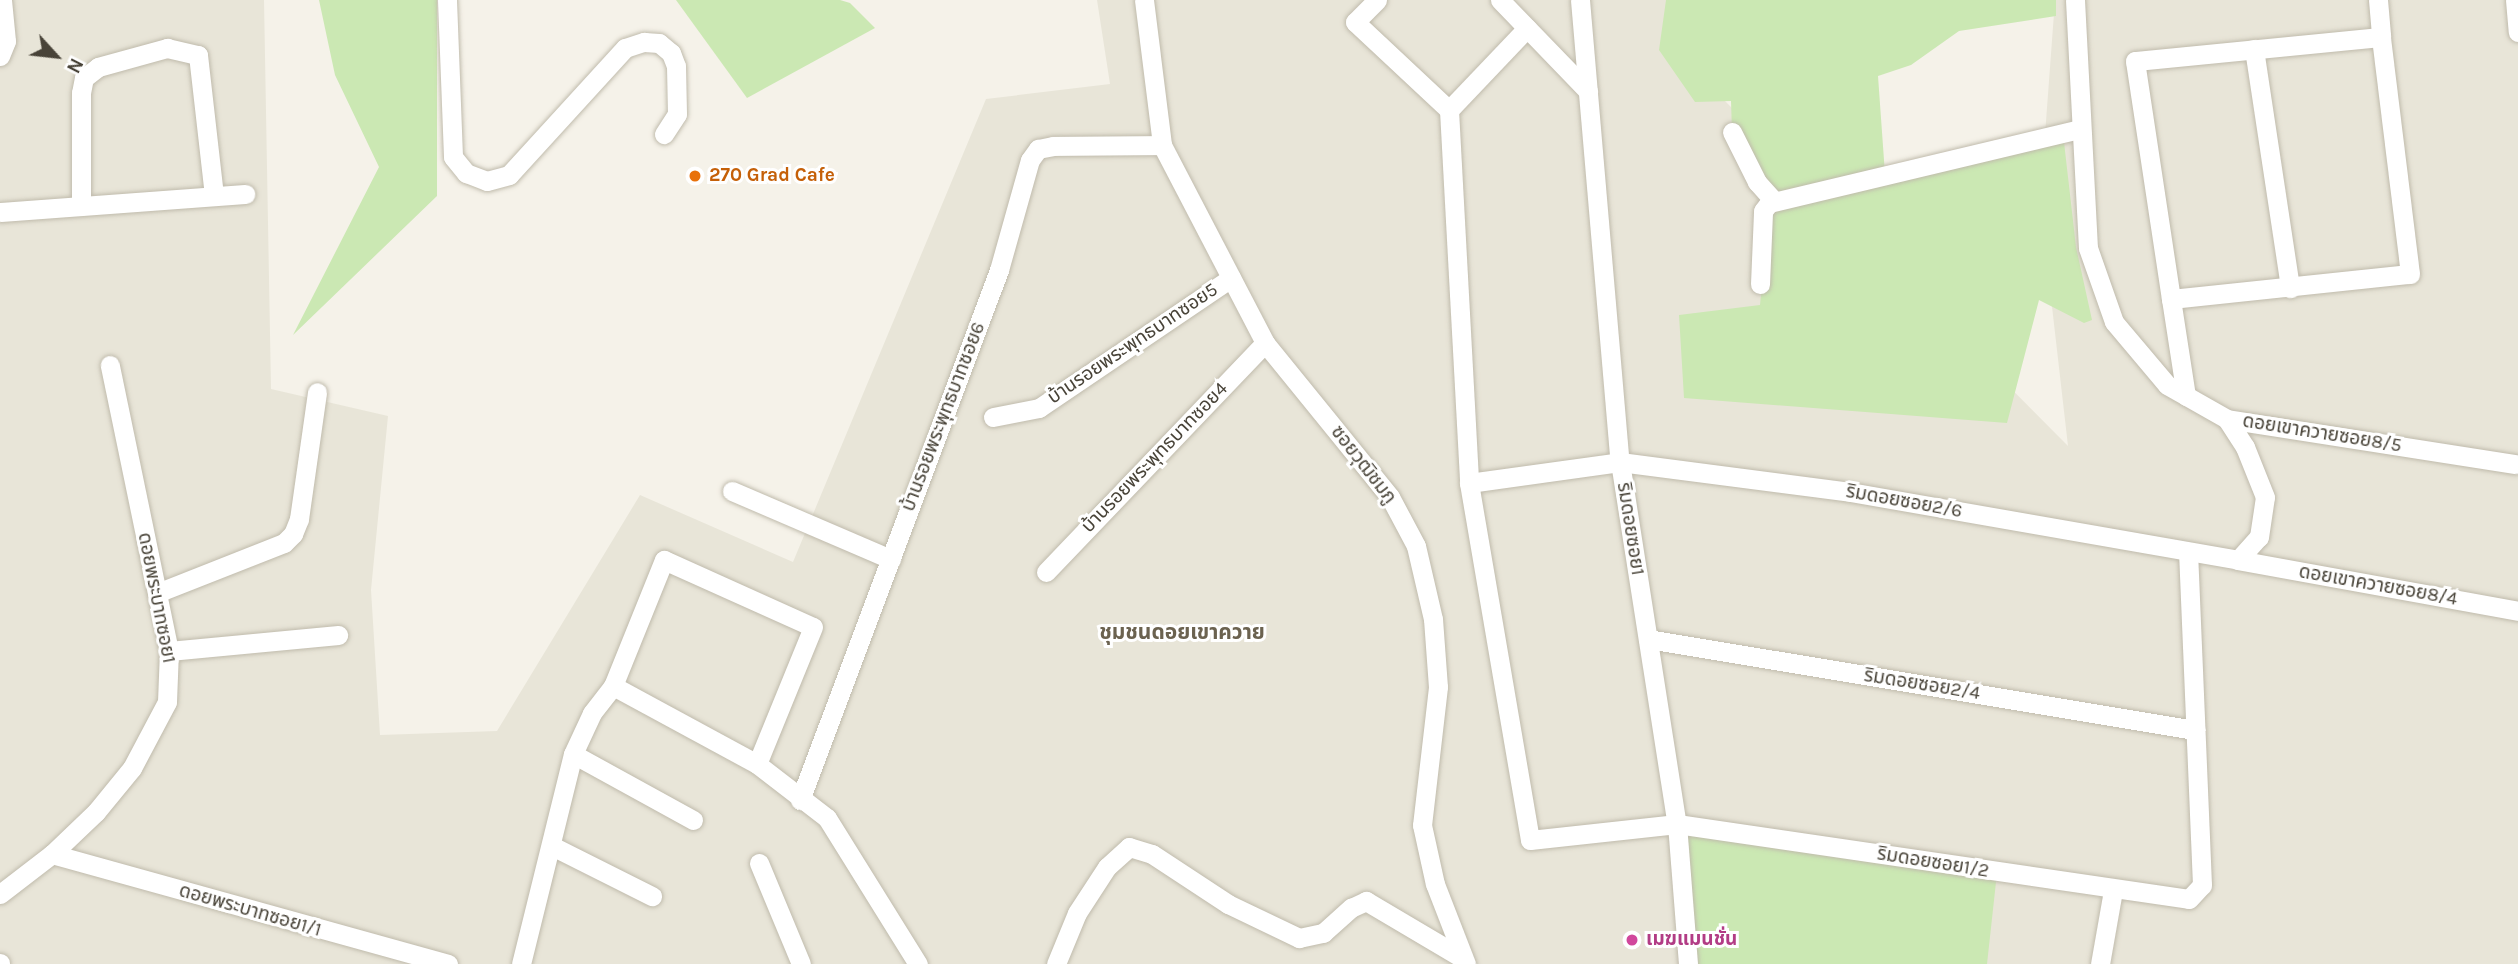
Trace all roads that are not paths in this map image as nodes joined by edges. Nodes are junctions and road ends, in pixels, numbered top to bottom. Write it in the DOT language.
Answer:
graph roads {
  1 [pos="2,0"];
  2 [pos="447,0"];
  3 [pos="1144,0"];
  4 [pos="1377,0"];
  5 [pos="1500,0"];
  6 [pos="1580,0"];
  7 [pos="2075,0"];
  8 [pos="2378,0"];
  9 [pos="2515,0"];
  10 [pos="1527,28"];
  11 [pos="2518,32"];
  12 [pos="2381,37"];
  13 [pos="2254,50"];
  14 [pos="0,56"];
  15 [pos="1588,91"];
  16 [pos="1449,110"];
  17 [pos="2079,130"];
  18 [pos="1732,132"];
  19 [pos="664,134"];
  20 [pos="1162,145"];
  21 [pos="245,194"];
  22 [pos="214,196"];
  23 [pos="1774,201"];
  24 [pos="81,206"];
  25 [pos="0,212"];
  26 [pos="1231,278"];
  27 [pos="1760,284"];
  28 [pos="2290,288"];
  29 [pos="2171,299"];
  30 [pos="1265,343"];
  31 [pos="110,365"];
  32 [pos="317,391"];
  33 [pos="2186,396"];
  34 [pos="993,417"];
  35 [pos="2227,419"];
  36 [pos="1620,462"];
  37 [pos="2517,468"];
  38 [pos="1469,483"];
  39 [pos="732,491"];
  40 [pos="2188,552"];
  41 [pos="891,559"];
  42 [pos="2238,560"];
  43 [pos="1046,572"];
  44 [pos="157,593"];
  45 [pos="2518,611"];
  46 [pos="338,635"];
  47 [pos="1648,639"];
  48 [pos="169,650"];
  49 [pos="612,686"];
  50 [pos="2195,730"];
  51 [pos="573,754"];
  52 [pos="757,764"];
  53 [pos="800,800"];
  54 [pos="694,820"];
  55 [pos="1676,824"];
  56 [pos="552,846"];
  57 [pos="52,854"];
  58 [pos="759,863"];
  59 [pos="2113,890"];
  60 [pos="0,894"];
  61 [pos="652,896"];
  62 [pos="1462,960"];
  63 [pos="410,961"];
  64 [pos="448,964"];
  65 [pos="521,964"];
  66 [pos="801,964"];
  67 [pos="918,964"];
  68 [pos="1056,964"];
  69 [pos="1688,964"];
  70 [pos="2100,964"];
  1 -- 14 [label="street"];
  2 -- 19 [label="street"];
  3 -- 20 [label="street, ซอยวุฒิชมภู"];
  4 -- 16 [label="street"];
  5 -- 10 [label="street"];
  6 -- 15 [label="street, ริมดอยซอย1"];
  7 -- 17 [label="street, ดอยเขาควายซอย8/5"];
  8 -- 12 [label="street"];
  9 -- 11 [label="street"];
  10 -- 15 [label="street"];
  10 -- 16 [label="street"];
  12 -- 13 [label="street"];
  12 -- 28 [label="street"];
  13 -- 28 [label="street"];
  13 -- 29 [label="street"];
  15 -- 36 [label="street, ริมดอยซอย1"];
  16 -- 38 [label="street"];
  17 -- 23 [label="street"];
  17 -- 33 [label="street, ดอยเขาควายซอย8/5"];
  18 -- 23 [label="street"];
  20 -- 26 [label="street, ซอยวุฒิชมภู"];
  20 -- 41 [label="street, บ้านรอยพระพุทธบาทซอย6"];
  21 -- 22 [label="street"];
  22 -- 24 [label="street"];
  22 -- 24 [label="street"];
  23 -- 27 [label="street"];
  24 -- 25 [label="street"];
  26 -- 30 [label="street, ซอยวุฒิชมภู"];
  26 -- 34 [label="street, บ้านรอยพระพุทธบาทซอย5"];
  28 -- 29 [label="street"];
  29 -- 33 [label="street"];
  30 -- 43 [label="street, บ้านรอยพระพุทธบาทซอย4"];
  30 -- 62 [label="street, ซอยวุฒิชมภู"];
  31 -- 44 [label="street, ดอยพระบาทซอย1"];
  32 -- 44 [label="street"];
  33 -- 35 [label="street, ดอยเขาควายซอย8/5"];
  35 -- 37 [label="street, ดอยเขาควายซอย8/5"];
  35 -- 42 [label="street"];
  36 -- 38 [label="street, ริมดอยซอย2/6"];
  36 -- 40 [label="street, ริมดอยซอย2/6"];
  36 -- 47 [label="street, ริมดอยซอย1"];
  38 -- 55 [label="street, ริมดอยซอย1/2"];
  39 -- 41 [label="street"];
  40 -- 42 [label="street, ริมดอยซอย2/6"];
  40 -- 50 [label="street"];
  41 -- 53 [label="street, บ้านรอยพระพุทธบาทซอย6"];
  42 -- 45 [label="street, ดอยเขาควายซอย8/4"];
  44 -- 48 [label="street, ดอยพระบาทซอย1"];
  46 -- 48 [label="street"];
  47 -- 50 [label="street, ริมดอยซอย2/4"];
  47 -- 55 [label="street, ริมดอยซอย1"];
  48 -- 57 [label="street, ดอยพระบาทซอย1"];
  49 -- 51 [label="street"];
  49 -- 52 [label="street"];
  49 -- 52 [label="street"];
  50 -- 59 [label="street, ริมดอยซอย1/2"];
  51 -- 54 [label="street"];
  51 -- 56 [label="street"];
  52 -- 53 [label="street"];
  53 -- 67 [label="street"];
  55 -- 59 [label="street, ริมดอยซอย1/2"];
  55 -- 69 [label="street, ริมดอยซอย1"];
  56 -- 61 [label="street"];
  56 -- 65 [label="street"];
  57 -- 60 [label="street, ดอยพระบาทซอย1"];
  57 -- 63 [label="street, ดอยพระบาทซอย1/1"];
  58 -- 66 [label="street"];
  59 -- 70 [label="street"];
  62 -- 68 [label="street"];
  63 -- 64 [label="street, ดอยพระบาทซอย1/1"];
}
